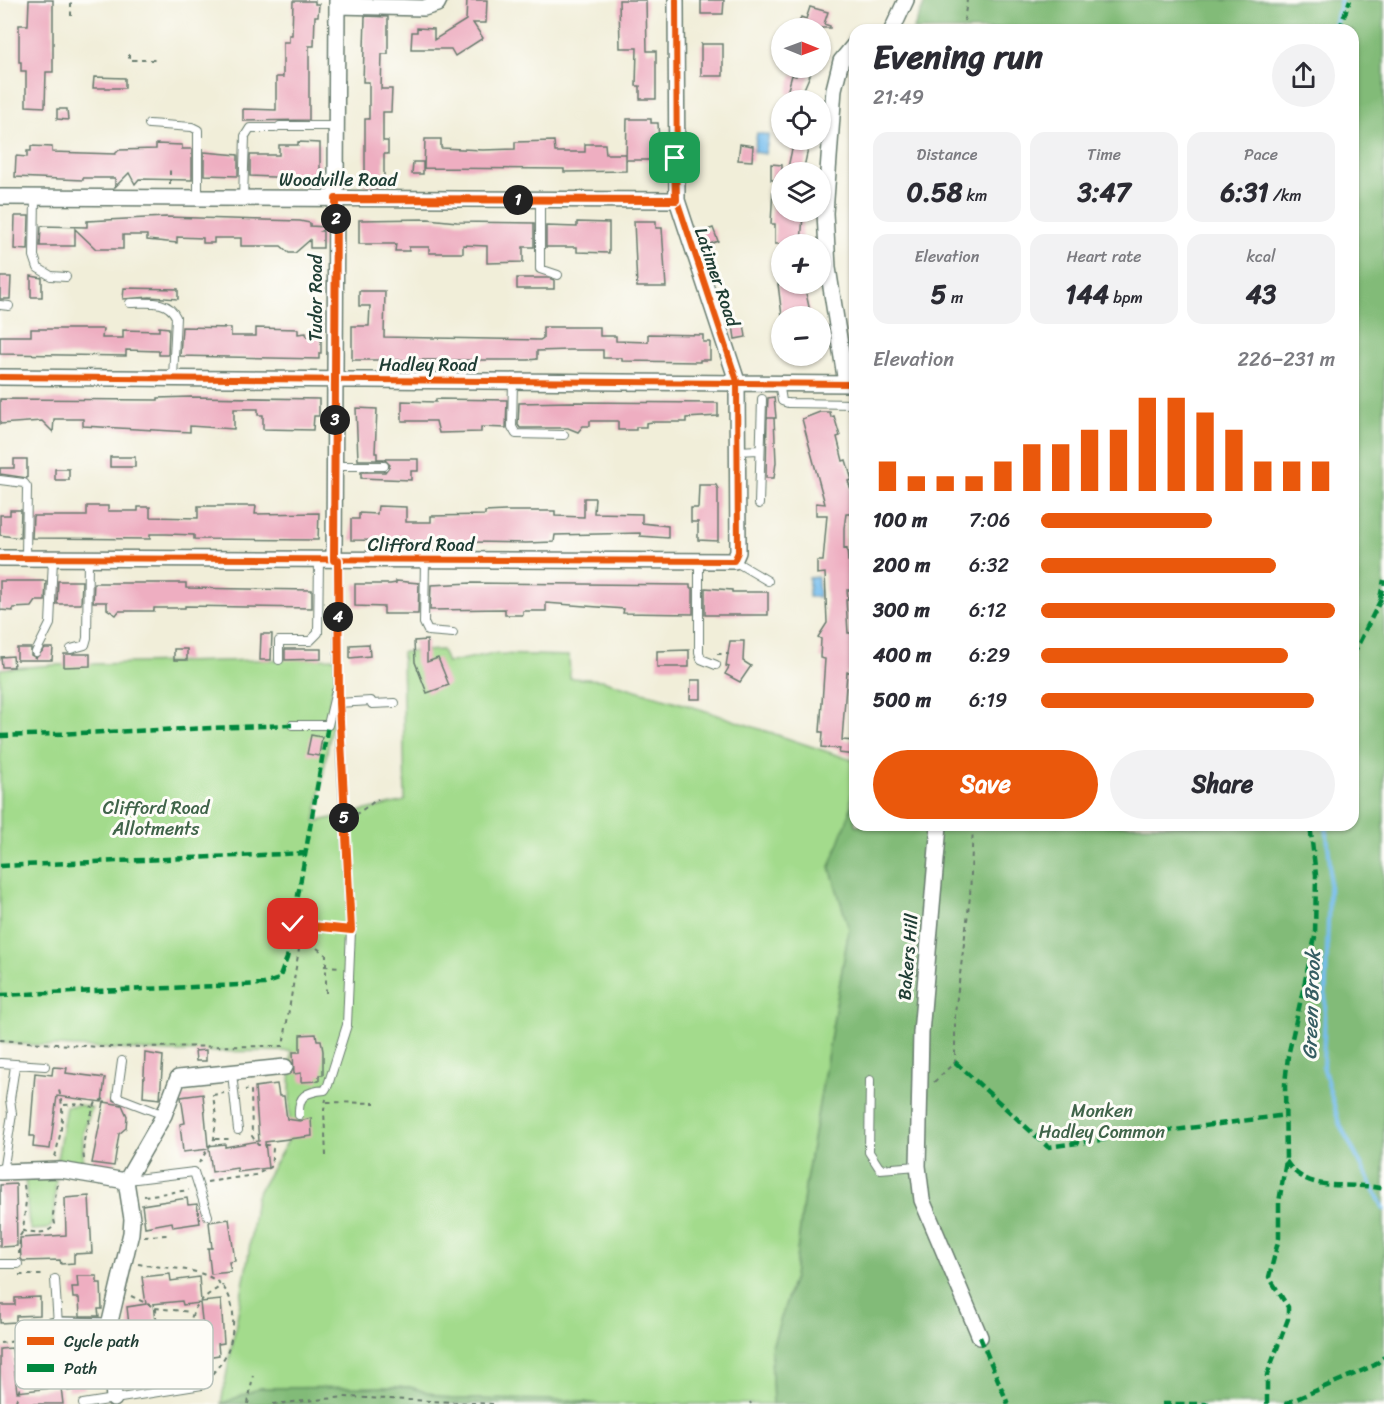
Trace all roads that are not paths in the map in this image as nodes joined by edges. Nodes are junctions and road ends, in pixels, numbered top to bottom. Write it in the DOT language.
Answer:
graph roads {
  1 [pos="676,0"];
  2 [pos="906,0"];
  3 [pos="337,3"];
  4 [pos="441,6"];
  5 [pos="895,24"];
  6 [pos="849,51"];
  7 [pos="149,124"];
  8 [pos="336,126"];
  9 [pos="0,197"];
  10 [pos="35,198"];
  11 [pos="198,199"];
  12 [pos="243,199"];
  13 [pos="336,199"];
  14 [pos="540,200"];
  15 [pos="676,200"];
  16 [pos="558,274"];
  17 [pos="66,277"];
  18 [pos="130,303"];
  19 [pos="0,305"];
  20 [pos="9,306"];
  21 [pos="0,378"];
  22 [pos="173,378"];
  23 [pos="849,378"];
  24 [pos="335,379"];
  25 [pos="513,380"];
  26 [pos="736,381"];
  27 [pos="780,382"];
  28 [pos="849,383"];
  29 [pos="762,399"];
  30 [pos="849,402"];
  31 [pos="564,435"];
  32 [pos="759,450"];
  33 [pos="737,451"];
  34 [pos="335,466"];
  35 [pos="384,466"];
  36 [pos="0,480"];
  37 [pos="759,504"];
  38 [pos="0,558"];
  39 [pos="26,558"];
  40 [pos="53,559"];
  41 [pos="88,559"];
  42 [pos="330,560"];
  43 [pos="425,560"];
  44 [pos="734,561"];
  45 [pos="699,562"];
  46 [pos="768,581"];
  47 [pos="453,633"];
  48 [pos="71,649"];
  49 [pos="36,652"];
  50 [pos="279,660"];
  51 [pos="716,666"];
  52 [pos="338,683"];
  53 [pos="339,703"];
  54 [pos="395,703"];
  55 [pos="292,725"];
  56 [pos="938,831"];
  57 [pos="122,1061"];
  58 [pos="0,1063"];
  59 [pos="15,1065"];
  60 [pos="45,1066"];
  61 [pos="285,1067"];
  62 [pos="231,1073"];
  63 [pos="870,1080"];
  64 [pos="164,1115"];
  65 [pos="299,1115"];
  66 [pos="239,1134"];
  67 [pos="918,1166"];
  68 [pos="2,1172"];
  69 [pos="126,1181"];
  70 [pos="208,1216"];
  71 [pos="0,1264"];
  72 [pos="18,1264"];
  73 [pos="55,1279"];
  74 [pos="54,1320"];
  75 [pos="110,1320"];
  76 [pos="980,1337"];
  77 [pos="113,1389"];
  78 [pos="173,1389"];
  79 [pos="114,1400"];
  80 [pos="83,1404"];
  1 -- 15 [label="street, Latimer Road"];
  2 -- 5 [label="street"];
  3 -- 4 [label="street"];
  3 -- 8 [label="street, Tudor Road"];
  6 -- 23 [label="street"];
  7 -- 11 [label="lane"];
  8 -- 12 [label="lane"];
  8 -- 13 [label="street, Tudor Road"];
  9 -- 10 [label="street, Woodville Road"];
  10 -- 11 [label="street, Woodville Road"];
  10 -- 17 [label="lane"];
  11 -- 12 [label="street, Woodville Road"];
  12 -- 13 [label="street, Woodville Road"];
  13 -- 14 [label="street, Woodville Road"];
  13 -- 24 [label="street, Tudor Road"];
  14 -- 15 [label="street, Woodville Road"];
  14 -- 16 [label="lane"];
  15 -- 26 [label="street, Latimer Road"];
  18 -- 22 [label="lane"];
  19 -- 20 [label="lane"];
  21 -- 22 [label="street, Hadley Road"];
  22 -- 24 [label="street, Hadley Road"];
  24 -- 25 [label="street, Hadley Road"];
  24 -- 34 [label="street, Tudor Road"];
  25 -- 26 [label="street, Hadley Road"];
  25 -- 31 [label="lane"];
  26 -- 27 [label="street, Hadley Road"];
  26 -- 33 [label="street, Latimer Road"];
  27 -- 28 [label="street, Hadley Road"];
  27 -- 30 [label="lane"];
  29 -- 32 [label="lane"];
  32 -- 33 [label="lane"];
  32 -- 37 [label="lane"];
  33 -- 44 [label="street, Latimer Road"];
  34 -- 35 [label="lane"];
  34 -- 42 [label="street, Tudor Road"];
  36 -- 39 [label="lane"];
  38 -- 39 [label="street, Clifford Road"];
  39 -- 40 [label="street, Clifford Road"];
  40 -- 41 [label="street, Clifford Road"];
  40 -- 49 [label="lane"];
  41 -- 42 [label="street, Clifford Road"];
  41 -- 48 [label="lane"];
  42 -- 43 [label="street, Clifford Road"];
  42 -- 50 [label="lane"];
  42 -- 52 [label="lane"];
  43 -- 45 [label="street, Clifford Road"];
  43 -- 47 [label="lane"];
  44 -- 45 [label="street, Clifford Road"];
  44 -- 46 [label="lane"];
  45 -- 51 [label="lane"];
  52 -- 53 [label="lane"];
  52 -- 55 [label="lane"];
  53 -- 54 [label="lane"];
  53 -- 65 [label="lane"];
  56 -- 67 [label="street, Bakers Hill"];
  57 -- 64 [label="lane"];
  58 -- 59 [label="lane"];
  59 -- 60 [label="lane"];
  59 -- 68 [label="lane"];
  61 -- 62 [label="street"];
  62 -- 64 [label="street"];
  62 -- 66 [label="lane"];
  63 -- 67 [label="lane"];
  64 -- 69 [label="street"];
  67 -- 76 [label="street, Bakers Hill"];
  68 -- 69 [label="street"];
  69 -- 70 [label="lane"];
  69 -- 75 [label="street"];
  71 -- 72 [label="lane"];
  73 -- 74 [label="lane"];
  77 -- 79 [label="street"];
  78 -- 79 [label="lane"];
  79 -- 80 [label="lane"];
}
